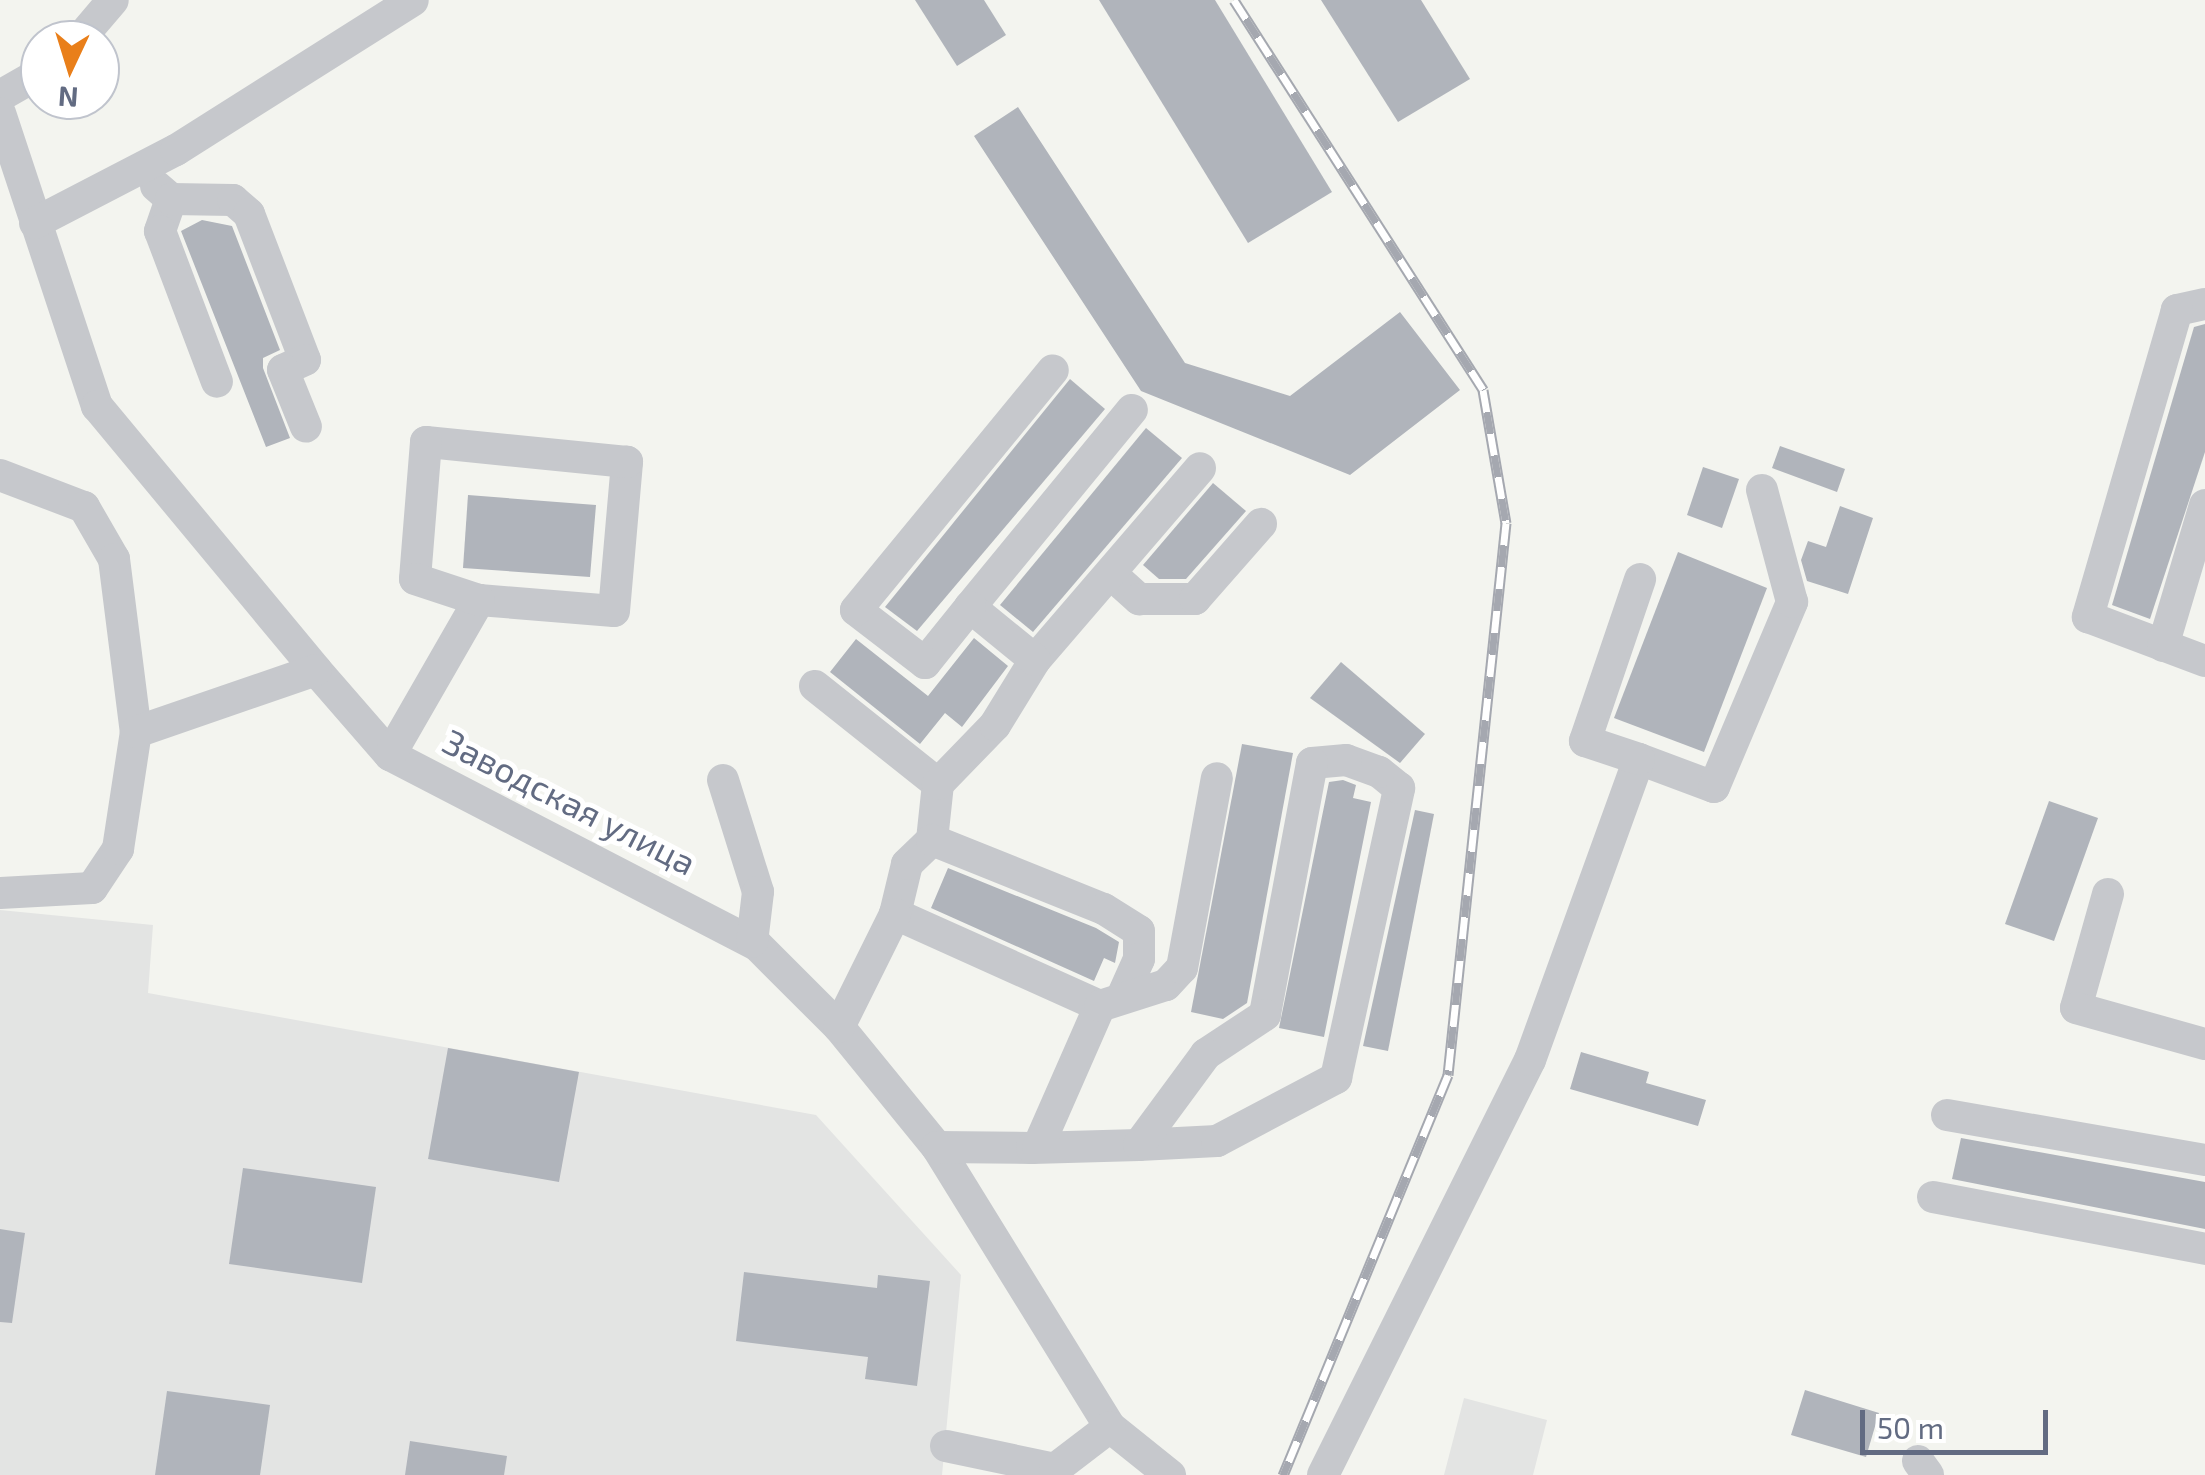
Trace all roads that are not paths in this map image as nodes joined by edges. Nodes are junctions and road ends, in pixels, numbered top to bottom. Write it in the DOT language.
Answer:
graph roads {
  1 [pos="113,0"];
  2 [pos="413,0"];
  3 [pos="365,16"];
  4 [pos="96,20"];
  5 [pos="0,113"];
  6 [pos="137,170"];
  7 [pos="170,199"];
  8 [pos="35,223"];
  9 [pos="2205,304"];
  10 [pos="1052,370"];
  11 [pos="217,382"];
  12 [pos="1132,410"];
  13 [pos="306,427"];
  14 [pos="1200,468"];
  15 [pos="0,475"];
  16 [pos="1762,490"];
  17 [pos="2205,505"];
  18 [pos="1260,524"];
  19 [pos="1111,574"];
  20 [pos="1640,580"];
  21 [pos="478,600"];
  22 [pos="970,607"];
  23 [pos="2164,646"];
  24 [pos="1035,660"];
  25 [pos="2205,662"];
  26 [pos="316,670"];
  27 [pos="814,686"];
  28 [pos="136,732"];
  29 [pos="390,754"];
  30 [pos="1639,759"];
  31 [pos="1218,778"];
  32 [pos="723,780"];
  33 [pos="938,784"];
  34 [pos="932,840"];
  35 [pos="0,893"];
  36 [pos="2108,894"];
  37 [pos="895,914"];
  38 [pos="752,942"];
  39 [pos="1112,1000"];
  40 [pos="839,1027"];
  41 [pos="2205,1044"];
  42 [pos="1947,1115"];
  43 [pos="1138,1145"];
  44 [pos="937,1146"];
  45 [pos="1038,1148"];
  46 [pos="2205,1160"];
  47 [pos="1933,1196"];
  48 [pos="2205,1249"];
  49 [pos="1110,1427"];
  50 [pos="946,1446"];
  51 [pos="1170,1475"];
  52 [pos="1322,1475"];
  1 -- 4 [label="street"];
  2 -- 3 [label="street"];
  3 -- 6 [label="street"];
  5 -- 8 [label="street, Заводская улица"];
  6 -- 7 [label="street"];
  6 -- 8 [label="street"];
  7 -- 11 [label="street"];
  7 -- 13 [label="street"];
  8 -- 26 [label="street, Заводская улица"];
  9 -- 23 [label="street"];
  10 -- 22 [label="street"];
  12 -- 22 [label="street"];
  14 -- 19 [label="street"];
  15 -- 28 [label="street"];
  16 -- 30 [label="street"];
  17 -- 23 [label="street"];
  18 -- 19 [label="street"];
  19 -- 24 [label="street"];
  20 -- 30 [label="street"];
  21 -- 21 [label="street"];
  21 -- 29 [label="street"];
  22 -- 24 [label="street"];
  23 -- 25 [label="street"];
  24 -- 33 [label="street"];
  26 -- 28 [label="street"];
  26 -- 29 [label="street, Заводская улица"];
  27 -- 33 [label="street"];
  28 -- 35 [label="street"];
  29 -- 38 [label="street, Заводская улица"];
  30 -- 52 [label="street"];
  31 -- 39 [label="street"];
  32 -- 38 [label="street"];
  33 -- 34 [label="street"];
  34 -- 37 [label="street"];
  34 -- 39 [label="street"];
  36 -- 41 [label="street"];
  37 -- 39 [label="street"];
  37 -- 40 [label="street"];
  38 -- 40 [label="street, Заводская улица"];
  39 -- 45 [label="street"];
  40 -- 44 [label="street, Заводская улица"];
  42 -- 46 [label="street"];
  43 -- 43 [label="street"];
  43 -- 45 [label="street"];
  44 -- 45 [label="street"];
  44 -- 49 [label="street, Заводская улица"];
  47 -- 48 [label="street"];
  49 -- 50 [label="street"];
  49 -- 51 [label="street, Заводская улица"];
}
